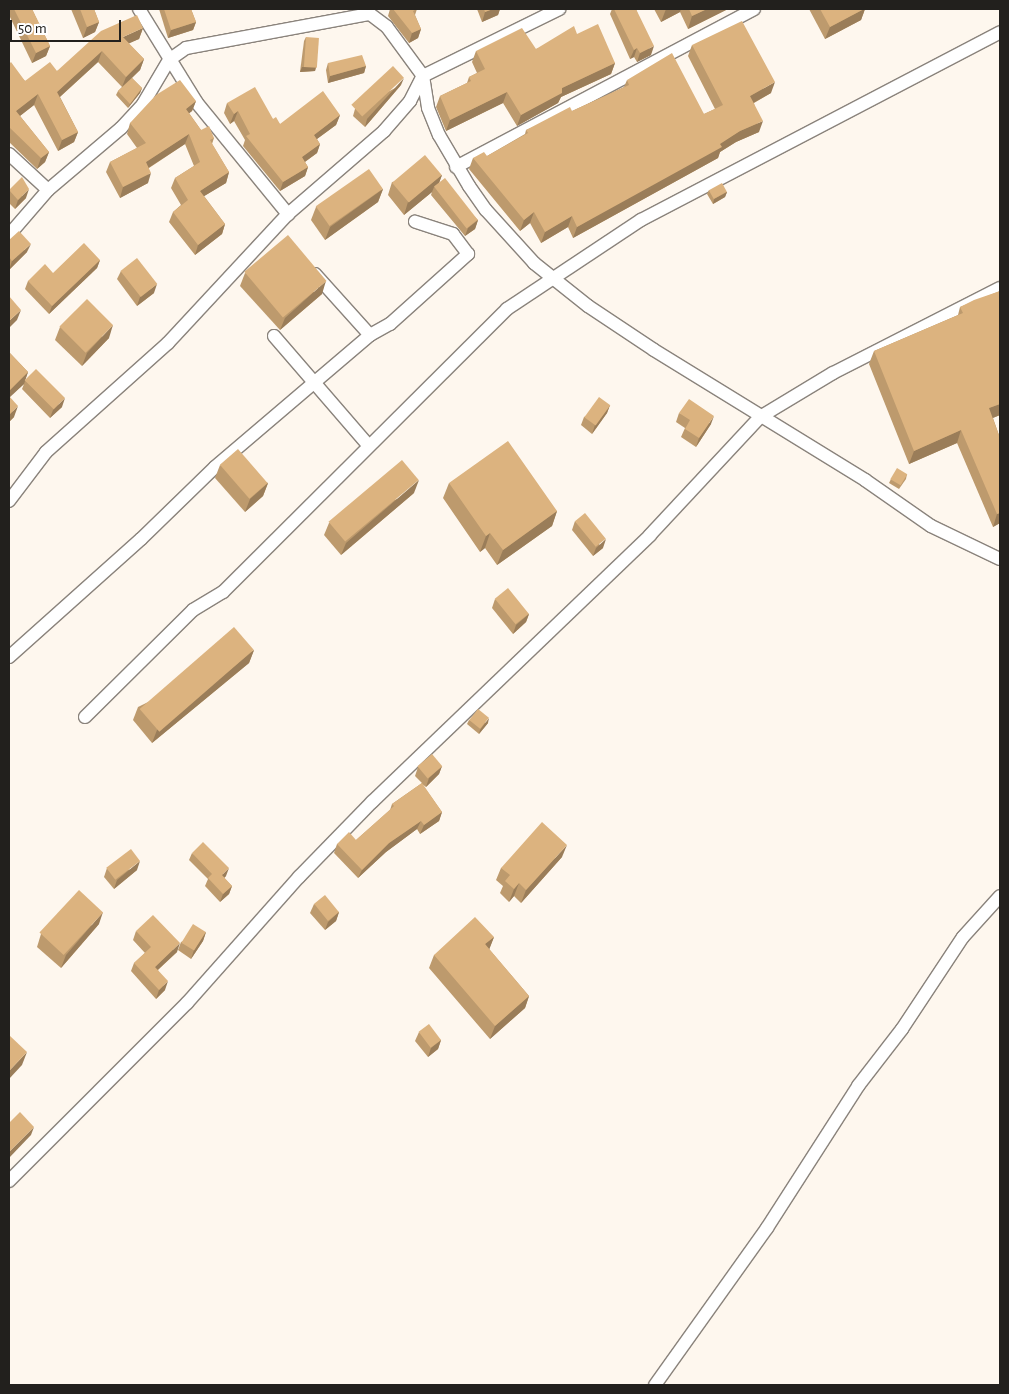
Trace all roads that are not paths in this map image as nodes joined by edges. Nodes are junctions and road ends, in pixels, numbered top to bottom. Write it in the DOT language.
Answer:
graph roads {
  1 [pos="139,9"];
  2 [pos="559,9"];
  3 [pos="754,9"];
  4 [pos="369,12"];
  5 [pos="1000,32"];
  6 [pos="169,60"];
  7 [pos="423,76"];
  8 [pos="9,154"];
  9 [pos="456,167"];
  10 [pos="48,190"];
  11 [pos="288,214"];
  12 [pos="415,222"];
  13 [pos="9,235"];
  14 [pos="313,272"];
  15 [pos="554,278"];
  16 [pos="1000,288"];
  17 [pos="370,335"];
  18 [pos="274,336"];
  19 [pos="315,383"];
  20 [pos="760,417"];
  21 [pos="368,445"];
  22 [pos="9,501"];
  23 [pos="1000,559"];
  24 [pos="9,657"];
  25 [pos="85,717"];
  26 [pos="1000,896"];
  27 [pos="9,1180"];
  28 [pos="655,1385"];
  1 -- 6 [label="street"];
  2 -- 7 [label="street"];
  3 -- 9 [label="street"];
  4 -- 6 [label="street"];
  4 -- 7 [label="street"];
  5 -- 15 [label="street"];
  6 -- 10 [label="street"];
  6 -- 11 [label="street"];
  7 -- 9 [label="street"];
  7 -- 11 [label="street"];
  8 -- 10 [label="street"];
  9 -- 15 [label="street"];
  10 -- 13 [label="street"];
  11 -- 22 [label="street"];
  12 -- 17 [label="street"];
  14 -- 17 [label="street"];
  15 -- 20 [label="street"];
  15 -- 21 [label="street"];
  16 -- 20 [label="street"];
  17 -- 19 [label="street"];
  18 -- 19 [label="street"];
  19 -- 21 [label="street"];
  19 -- 24 [label="street"];
  20 -- 23 [label="street"];
  20 -- 27 [label="street"];
  21 -- 25 [label="street"];
  26 -- 28 [label="street"];
}
